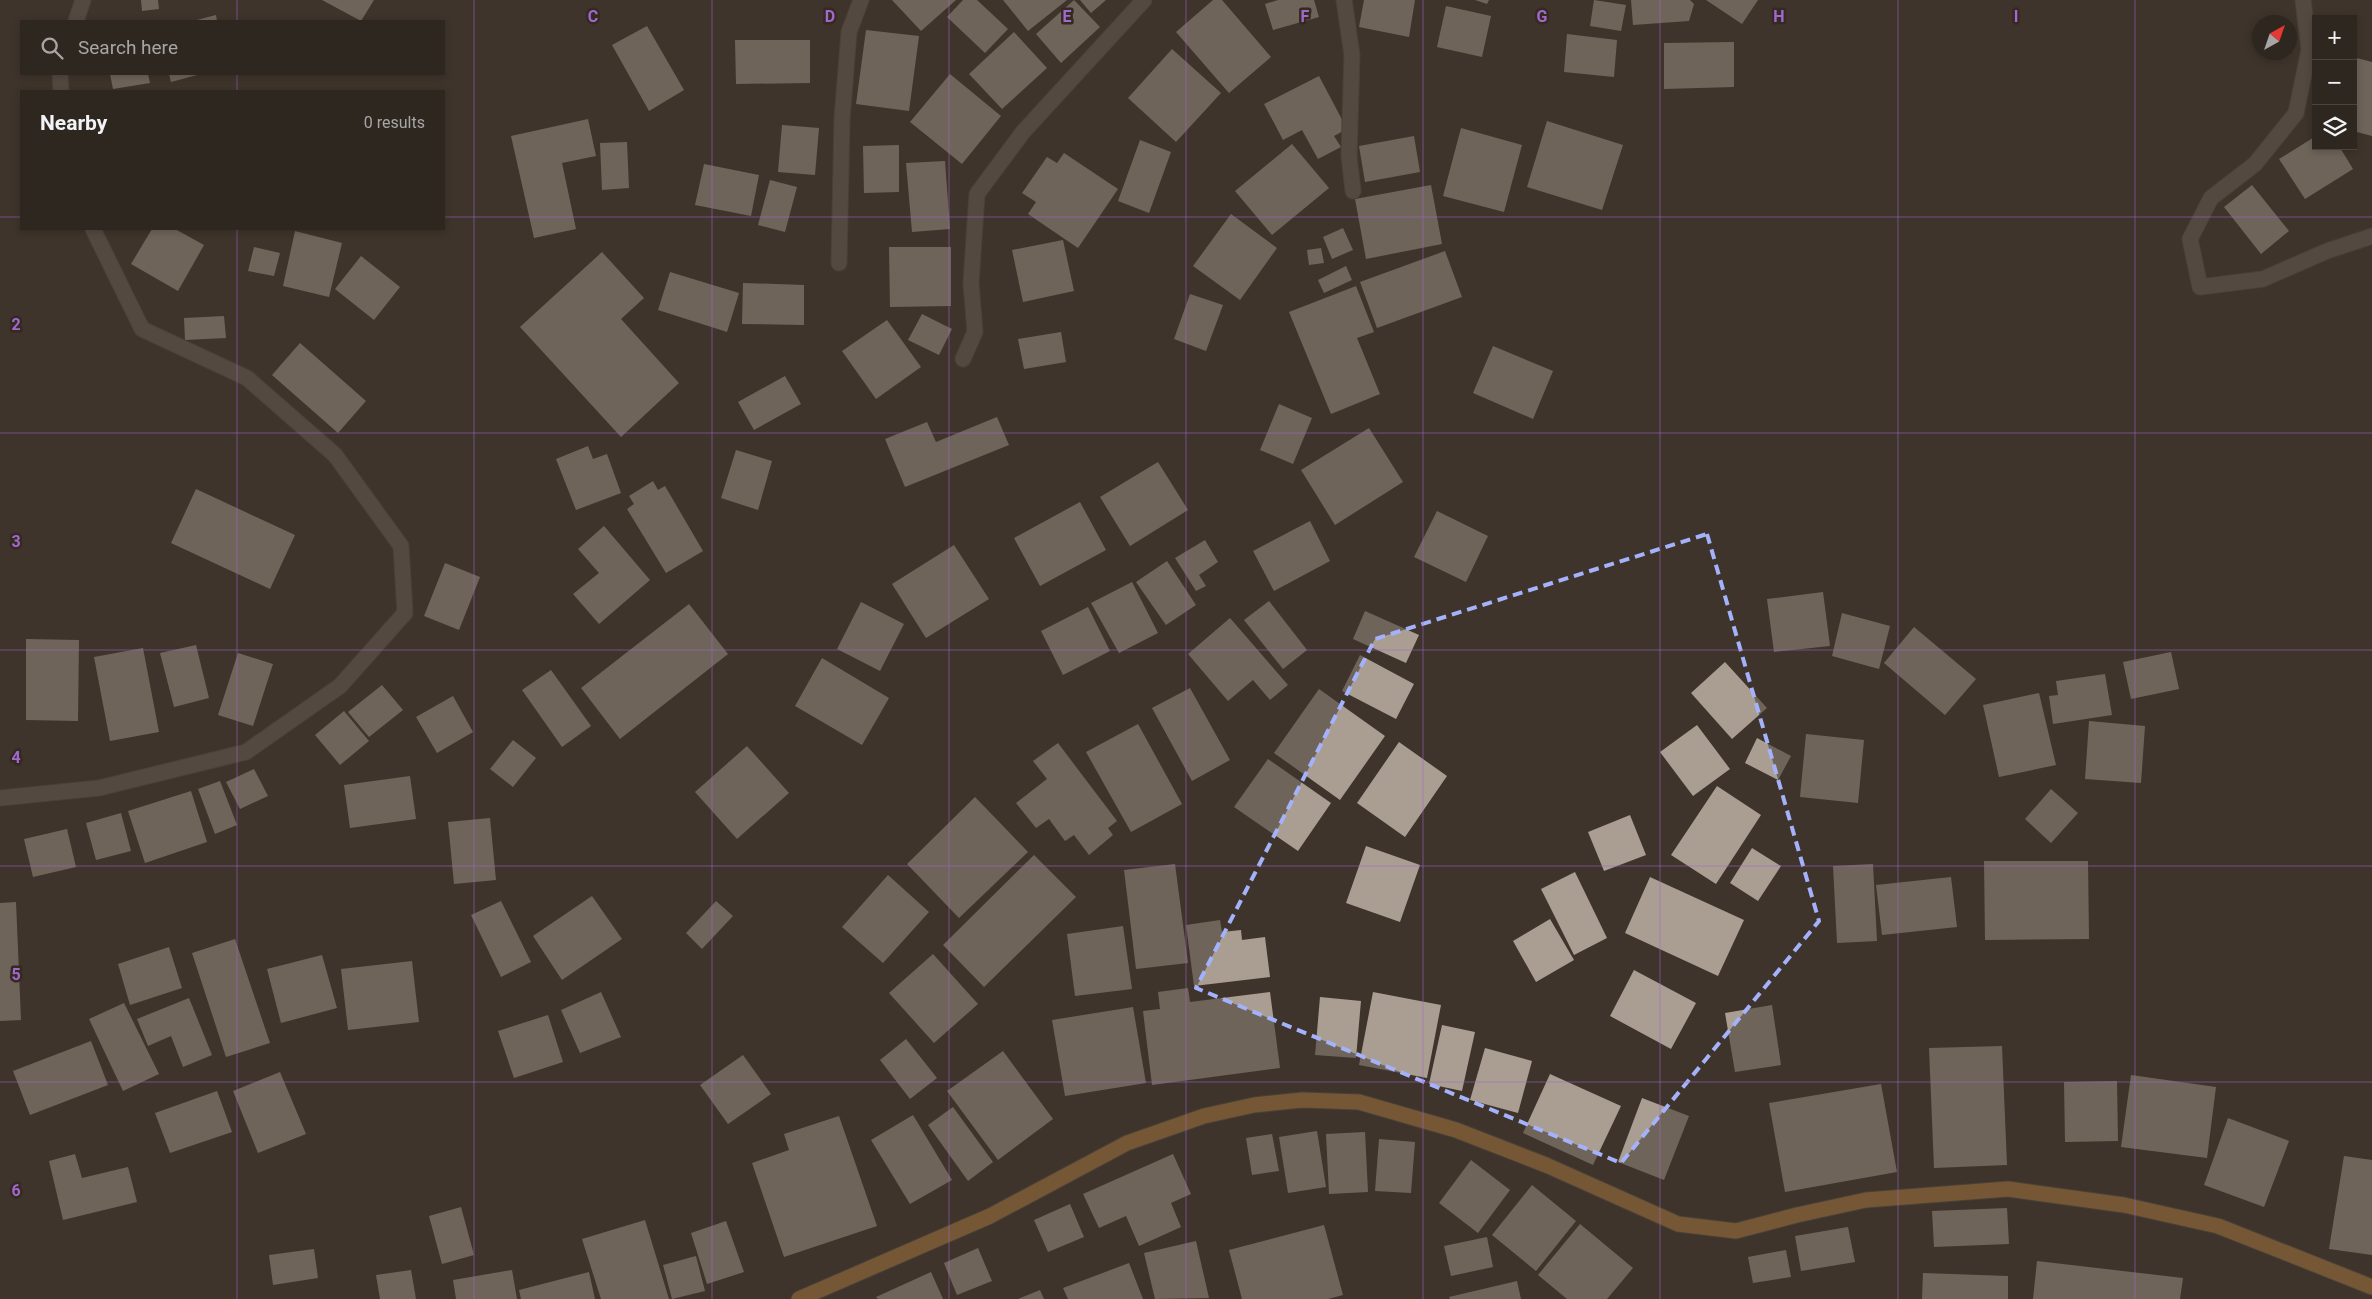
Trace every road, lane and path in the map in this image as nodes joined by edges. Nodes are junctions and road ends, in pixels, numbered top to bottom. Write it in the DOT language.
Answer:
graph roads {
  1 [pos="83,0"];
  2 [pos="861,0"];
  3 [pos="1144,0"];
  4 [pos="1344,0"];
  5 [pos="2303,0"];
  6 [pos="76,20"];
  7 [pos="60,75"];
  8 [pos="61,90"];
  9 [pos="1353,191"];
  10 [pos="94,230"];
  11 [pos="2372,236"];
  12 [pos="839,264"];
  13 [pos="963,359"];
  14 [pos="0,798"];
  15 [pos="2372,1287"];
  16 [pos="799,1299"];
  1 -- 6 [label="street"];
  2 -- 12 [label="street"];
  3 -- 13 [label="street"];
  4 -- 9 [label="street"];
  5 -- 11 [label="street"];
  7 -- 8 [label="street"];
  10 -- 14 [label="street"];
  15 -- 16 [label="main road"];
}
